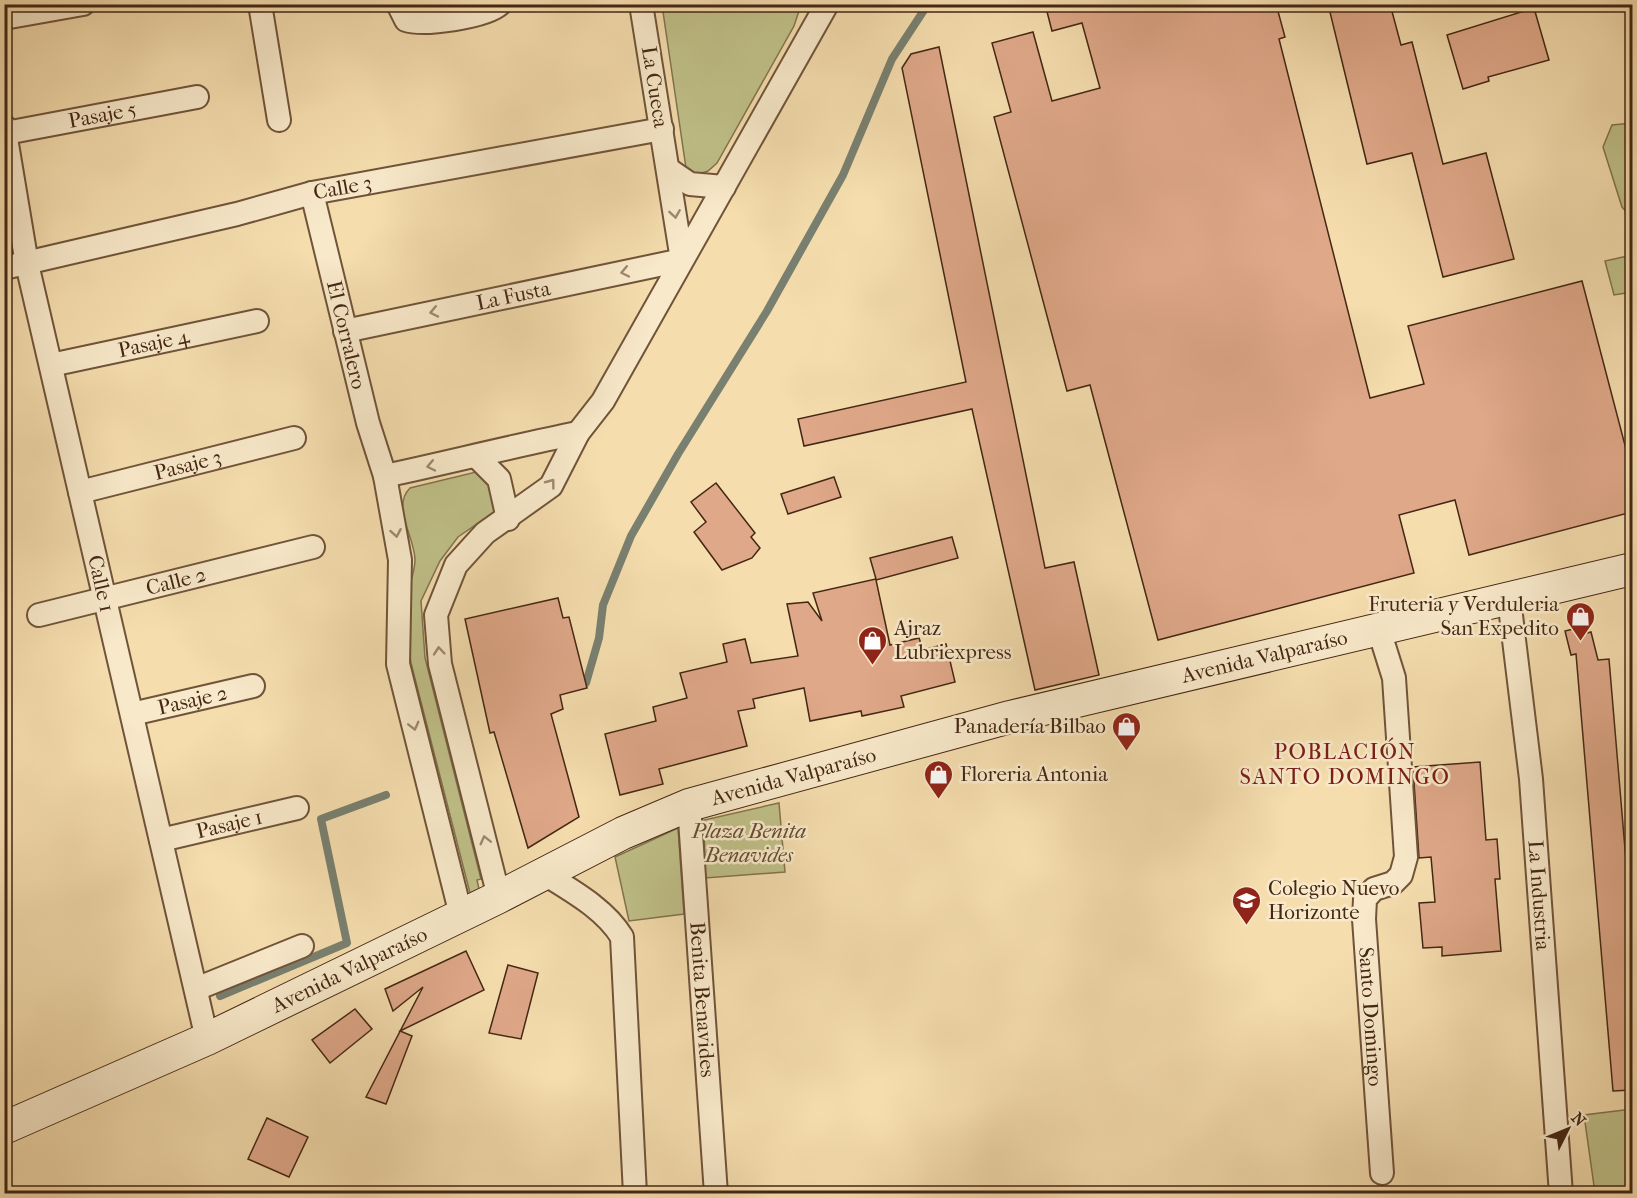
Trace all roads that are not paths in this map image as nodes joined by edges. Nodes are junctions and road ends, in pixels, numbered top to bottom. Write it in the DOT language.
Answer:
graph roads {
  1 [pos="83,4"];
  2 [pos="260,4"];
  3 [pos="500,4"];
  4 [pos="642,4"];
  5 [pos="827,4"];
  6 [pos="402,12"];
  7 [pos="4,18"];
  8 [pos="197,98"];
  9 [pos="279,120"];
  10 [pos="662,129"];
  11 [pos="5,130"];
  12 [pos="668,169"];
  13 [pos="724,187"];
  14 [pos="312,193"];
  15 [pos="682,260"];
  16 [pos="27,264"];
  17 [pos="4,268"];
  18 [pos="257,321"];
  19 [pos="345,331"];
  20 [pos="51,365"];
  21 [pos="578,433"];
  22 [pos="294,438"];
  23 [pos="477,457"];
  24 [pos="385,476"];
  25 [pos="80,492"];
  26 [pos="508,519"];
  27 [pos="313,547"];
  28 [pos="1632,570"];
  29 [pos="1509,599"];
  30 [pos="105,600"];
  31 [pos="39,615"];
  32 [pos="1379,630"];
  33 [pos="252,686"];
  34 [pos="132,714"];
  35 [pos="689,805"];
  36 [pos="297,808"];
  37 [pos="161,840"];
  38 [pos="545,874"];
  39 [pos="499,897"];
  40 [pos="461,915"];
  41 [pos="302,946"];
  42 [pos="196,989"];
  43 [pos="207,1039"];
  44 [pos="4,1128"];
  45 [pos="1382,1173"];
  46 [pos="635,1194"];
  47 [pos="716,1194"];
  48 [pos="1561,1194"];
  1 -- 7 [label="street"];
  2 -- 9 [label="street"];
  3 -- 6 [label="street"];
  4 -- 10 [label="street, La Cueca"];
  5 -- 13 [label="street"];
  8 -- 11 [label="street, Pasaje 5"];
  10 -- 12 [label="street, La Cueca"];
  10 -- 14 [label="street, Calle 3"];
  11 -- 16 [label="street, Calle 1"];
  12 -- 13 [label="street"];
  12 -- 15 [label="street, La Cueca, one-way"];
  13 -- 15 [label="street"];
  14 -- 16 [label="street, Calle 3"];
  14 -- 19 [label="street, El Corralero"];
  15 -- 19 [label="street, La Fusta, one-way"];
  15 -- 21 [label="street"];
  16 -- 17 [label="street, Calle 3"];
  16 -- 20 [label="street, Calle 1"];
  18 -- 20 [label="street, Pasaje 4"];
  19 -- 24 [label="street, El Corralero"];
  20 -- 25 [label="street, Calle 1"];
  21 -- 23 [label="street"];
  26 -- 21 [label="street, one-way"];
  22 -- 25 [label="street, Pasaje 3"];
  23 -- 24 [label="street, one-way"];
  23 -- 26 [label="street"];
  24 -- 40 [label="street, El Corralero, one-way"];
  25 -- 30 [label="street, Calle 1"];
  39 -- 26 [label="street, one-way"];
  27 -- 30 [label="street, Calle 2"];
  28 -- 29 [label="main road, Avenida Valparaíso"];
  29 -- 32 [label="main road, Avenida Valparaíso"];
  29 -- 48 [label="street, La Industria"];
  30 -- 31 [label="street, Calle 2"];
  30 -- 34 [label="street, Calle 1"];
  32 -- 35 [label="main road, Avenida Valparaíso"];
  32 -- 45 [label="street, Santo Domingo"];
  33 -- 34 [label="street, Pasaje 2"];
  34 -- 37 [label="street, Calle 1"];
  35 -- 38 [label="main road, Avenida Valparaíso"];
  35 -- 47 [label="street, Benita Benavides"];
  36 -- 37 [label="street, Pasaje 1"];
  37 -- 42 [label="street, Calle 1"];
  38 -- 39 [label="main road, Avenida Valparaíso"];
  38 -- 46 [label="street"];
  39 -- 40 [label="main road, Avenida Valparaíso"];
  40 -- 43 [label="main road, Avenida Valparaíso"];
  41 -- 42 [label="street"];
  42 -- 43 [label="street, Calle 1"];
  43 -- 44 [label="main road, Avenida Valparaíso"];
}
